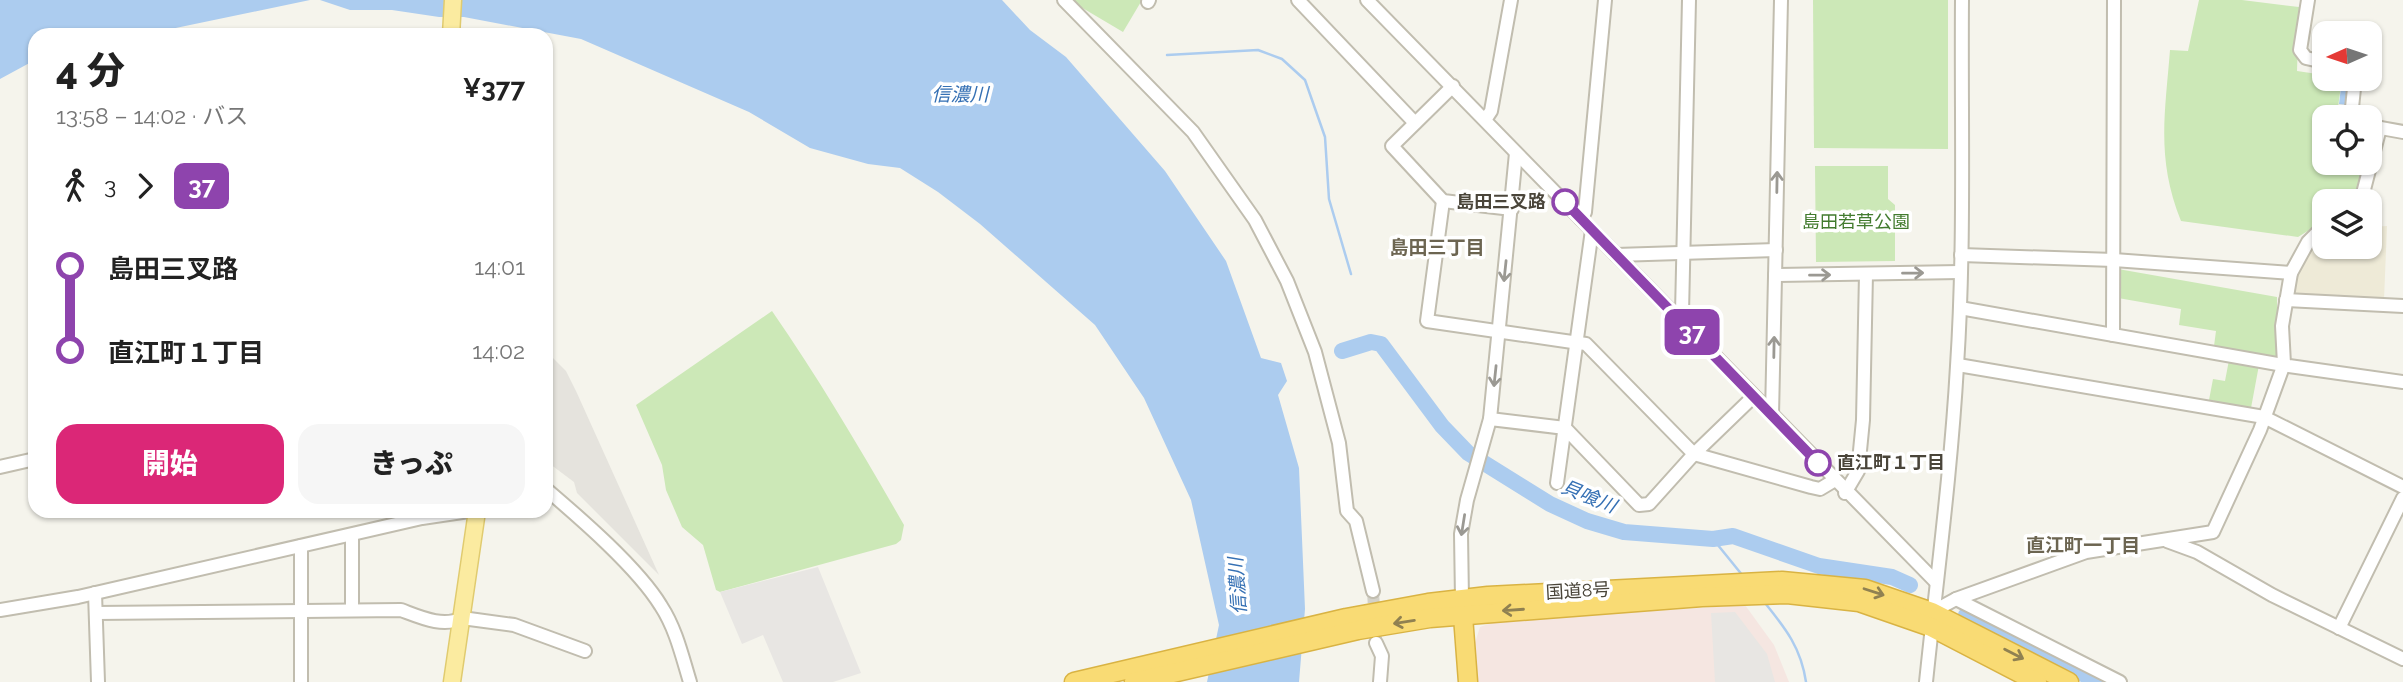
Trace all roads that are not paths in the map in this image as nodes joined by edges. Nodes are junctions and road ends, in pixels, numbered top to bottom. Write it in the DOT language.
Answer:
graph roads {
  1 [pos="453,0"];
  2 [pos="1064,0"];
  3 [pos="1298,0"];
  4 [pos="1367,0"];
  5 [pos="1511,0"];
  6 [pos="1605,0"];
  7 [pos="1689,0"];
  8 [pos="1781,0"];
  9 [pos="1962,0"];
  10 [pos="2114,0"];
  11 [pos="2308,0"];
  12 [pos="451,28"];
  13 [pos="2312,59"];
  14 [pos="1453,86"];
  15 [pos="1485,120"];
  16 [pos="1415,123"];
  17 [pos="2382,128"];
  18 [pos="2403,132"];
  19 [pos="1516,153"];
  20 [pos="1443,201"];
  21 [pos="1512,209"];
  22 [pos="1581,219"];
  23 [pos="1592,230"];
  24 [pos="2312,238"];
  25 [pos="1776,250"];
  26 [pos="1683,252"];
  27 [pos="1616,255"];
  28 [pos="1961,255"];
  29 [pos="2114,260"];
  30 [pos="1960,272"];
  31 [pos="2291,273"];
  32 [pos="1866,274"];
  33 [pos="1775,275"];
  34 [pos="2286,300"];
  35 [pos="2403,306"];
  36 [pos="1960,308"];
  37 [pos="1679,318"];
  38 [pos="1499,333"];
  39 [pos="2113,335"];
  40 [pos="1576,341"];
  41 [pos="2284,364"];
  42 [pos="1958,365"];
  43 [pos="2403,382"];
  44 [pos="1754,397"];
  45 [pos="1772,415"];
  46 [pos="2264,417"];
  47 [pos="1490,419"];
  48 [pos="1565,428"];
  49 [pos="1694,454"];
  50 [pos="28,461"];
  51 [pos="0,467"];
  52 [pos="1835,480"];
  53 [pos="1558,483"];
  54 [pos="2403,487"];
  55 [pos="1845,492"];
  56 [pos="553,495"];
  57 [pos="2403,498"];
  58 [pos="422,518"];
  59 [pos="476,518"];
  60 [pos="352,535"];
  61 [pos="2167,541"];
  62 [pos="301,546"];
  63 [pos="1936,581"];
  64 [pos="1373,591"];
  65 [pos="95,593"];
  66 [pos="1956,599"];
  67 [pos="1462,607"];
  68 [pos="0,610"];
  69 [pos="301,610"];
  70 [pos="352,610"];
  71 [pos="96,613"];
  72 [pos="462,618"];
  73 [pos="1931,619"];
  74 [pos="1346,625"];
  75 [pos="2339,628"];
  76 [pos="1376,643"];
  77 [pos="584,651"];
  78 [pos="2403,659"];
  79 [pos="99,682"];
  80 [pos="301,682"];
  81 [pos="452,682"];
  82 [pos="690,682"];
  83 [pos="1074,682"];
  84 [pos="1134,682"];
  85 [pos="1380,682"];
  86 [pos="1468,682"];
  87 [pos="1926,682"];
  88 [pos="2037,682"];
  89 [pos="2069,682"];
  90 [pos="2120,682"];
  1 -- 12 [label="main road"];
  2 -- 64 [label="street"];
  3 -- 16 [label="street"];
  4 -- 14 [label="street"];
  5 -- 15 [label="street"];
  6 -- 22 [label="street"];
  7 -- 26 [label="street"];
  25 -- 8 [label="street, one-way"];
  9 -- 28 [label="street"];
  10 -- 29 [label="street"];
  11 -- 13 [label="street"];
  14 -- 15 [label="street"];
  14 -- 16 [label="street"];
  15 -- 19 [label="street"];
  16 -- 20 [label="street"];
  17 -- 18 [label="street"];
  19 -- 21 [label="street"];
  19 -- 22 [label="street"];
  20 -- 21 [label="street"];
  20 -- 38 [label="street"];
  21 -- 38 [label="street, one-way"];
  22 -- 23 [label="street"];
  23 -- 27 [label="street"];
  23 -- 40 [label="street"];
  24 -- 31 [label="street"];
  25 -- 26 [label="street"];
  25 -- 33 [label="street"];
  26 -- 27 [label="street"];
  26 -- 37 [label="street"];
  27 -- 37 [label="street"];
  28 -- 29 [label="street"];
  28 -- 30 [label="street"];
  29 -- 31 [label="street"];
  29 -- 39 [label="street"];
  32 -- 30 [label="street, one-way"];
  30 -- 36 [label="street"];
  31 -- 34 [label="street"];
  33 -- 32 [label="street, one-way"];
  32 -- 55 [label="street"];
  45 -- 33 [label="street, one-way"];
  34 -- 35 [label="street"];
  34 -- 41 [label="street"];
  36 -- 39 [label="street"];
  36 -- 42 [label="street"];
  37 -- 44 [label="street"];
  38 -- 40 [label="street"];
  38 -- 47 [label="street, one-way"];
  39 -- 41 [label="street"];
  40 -- 48 [label="street"];
  40 -- 49 [label="street"];
  41 -- 43 [label="street"];
  41 -- 46 [label="street"];
  42 -- 46 [label="street"];
  42 -- 63 [label="street"];
  44 -- 45 [label="street"];
  44 -- 49 [label="street"];
  45 -- 52 [label="street"];
  46 -- 54 [label="street"];
  46 -- 61 [label="street"];
  47 -- 48 [label="street"];
  47 -- 67 [label="street, one-way"];
  48 -- 49 [label="street"];
  48 -- 53 [label="street"];
  49 -- 52 [label="street"];
  50 -- 51 [label="street"];
  52 -- 55 [label="street"];
  55 -- 63 [label="street"];
  56 -- 82 [label="street"];
  57 -- 75 [label="street"];
  58 -- 60 [label="street"];
  59 -- 72 [label="main road"];
  60 -- 62 [label="street"];
  60 -- 70 [label="street"];
  61 -- 66 [label="street"];
  61 -- 75 [label="street"];
  62 -- 65 [label="street"];
  62 -- 69 [label="street"];
  63 -- 73 [label="street"];
  65 -- 68 [label="street"];
  65 -- 71 [label="street"];
  66 -- 73 [label="street"];
  66 -- 90 [label="street"];
  67 -- 73 [label="highway, 国道8号"];
  67 -- 74 [label="highway, 国道8号"];
  67 -- 86 [label="highway"];
  69 -- 70 [label="street"];
  69 -- 71 [label="street"];
  69 -- 80 [label="street"];
  70 -- 72 [label="street"];
  71 -- 79 [label="street"];
  72 -- 77 [label="street"];
  72 -- 81 [label="main road"];
  73 -- 87 [label="street"];
  73 -- 88 [label="highway, 国道8号"];
  73 -- 89 [label="highway, 国道8号, one-way"];
  74 -- 83 [label="highway, 国道8号"];
  74 -- 84 [label="highway, 国道8号"];
  75 -- 78 [label="street"];
  76 -- 85 [label="street"];
}
